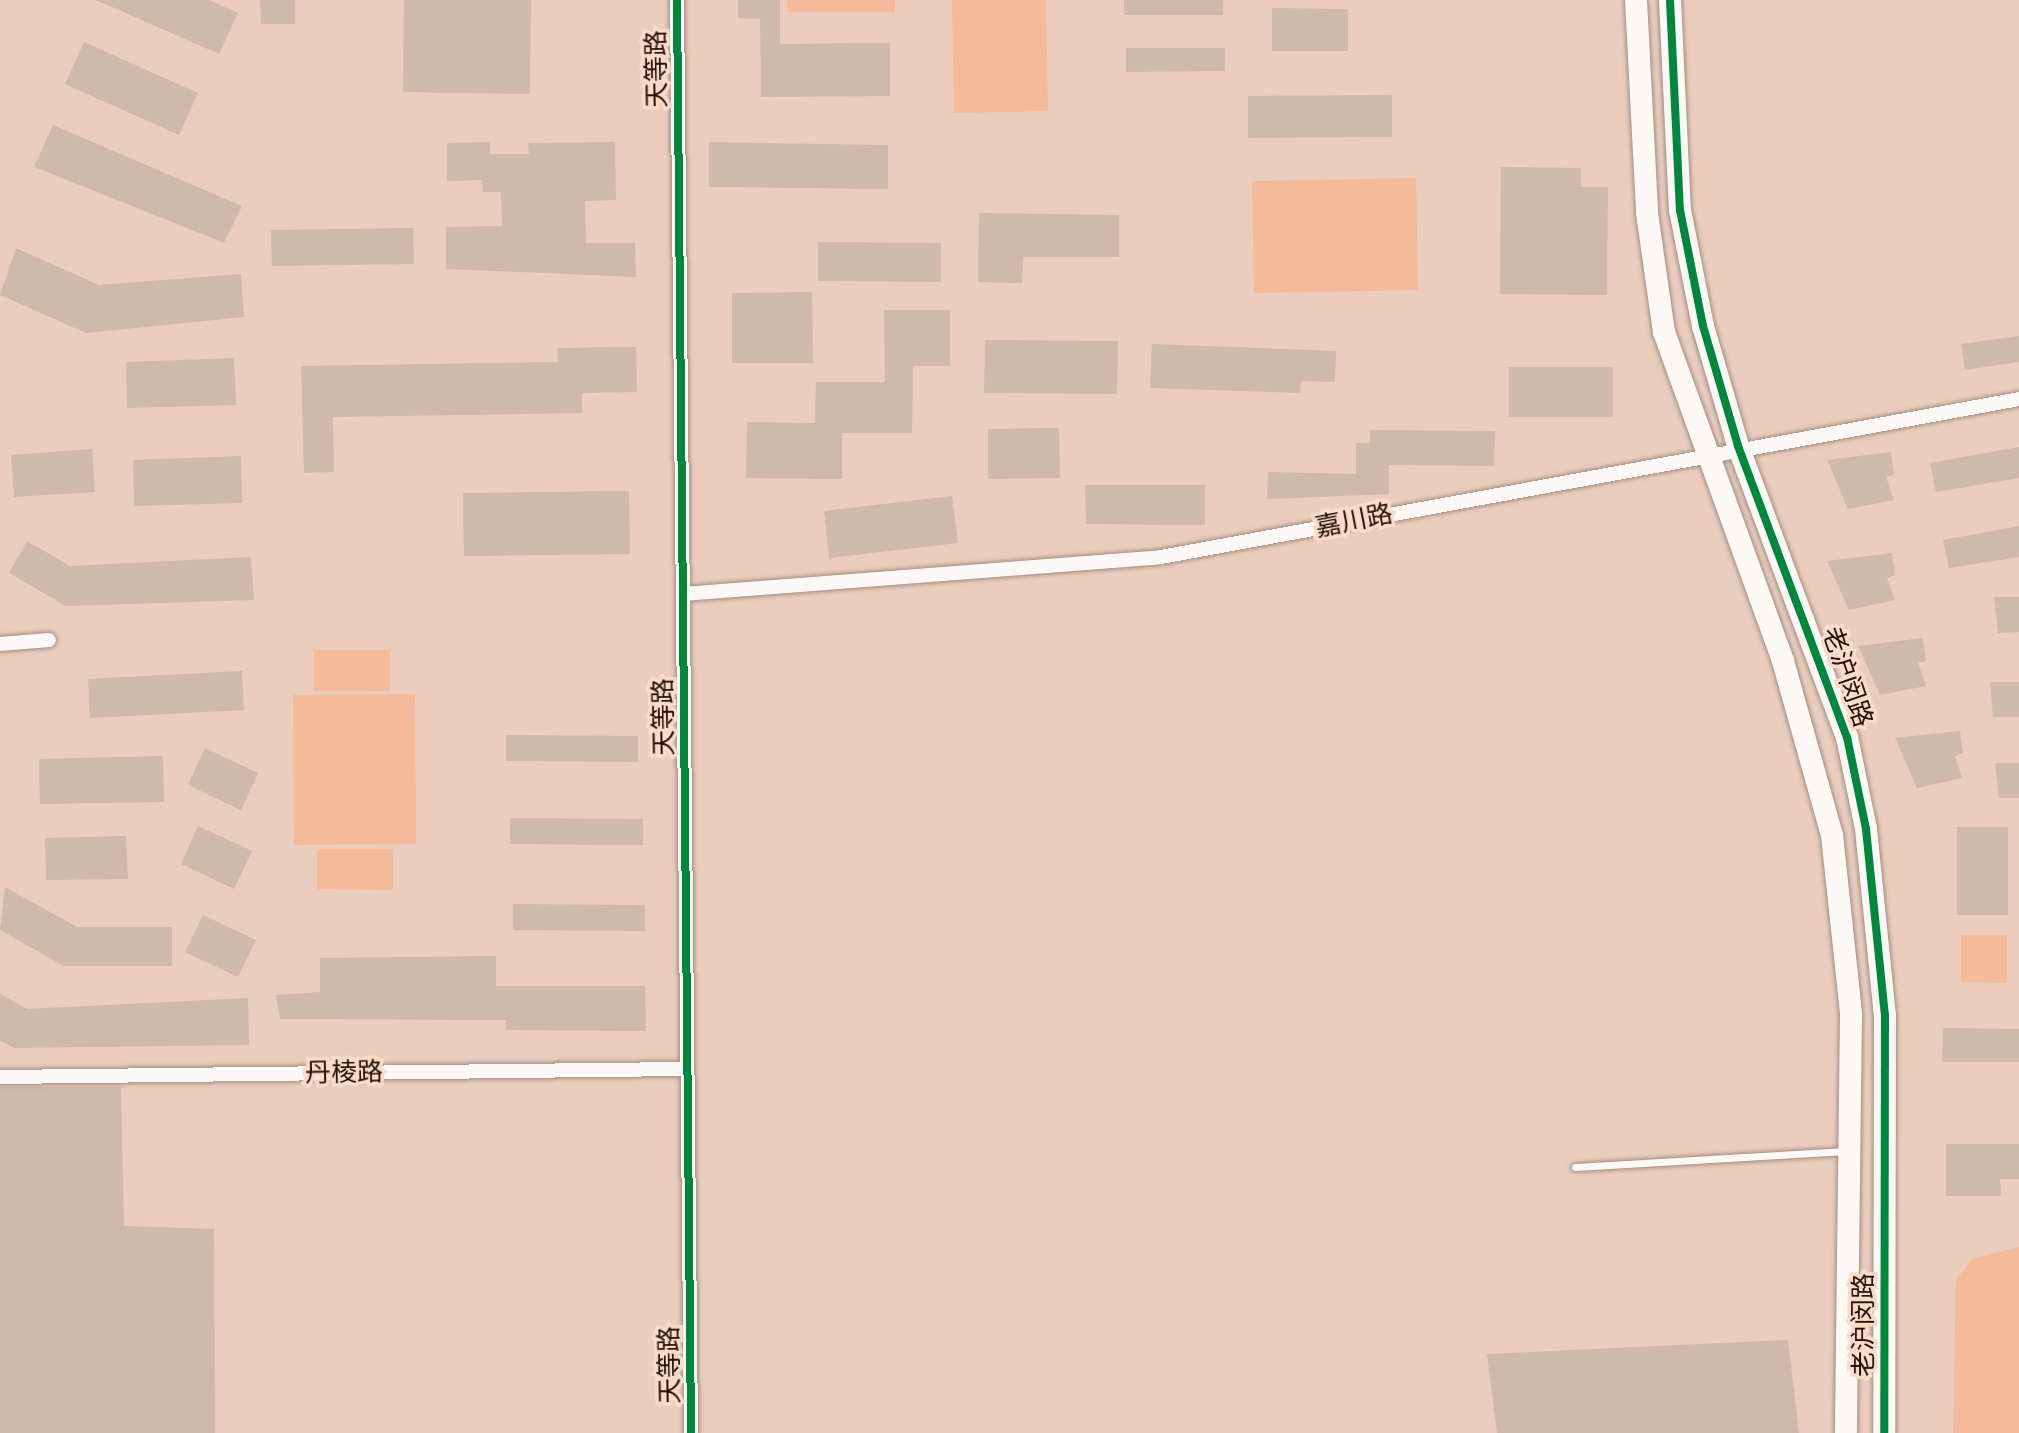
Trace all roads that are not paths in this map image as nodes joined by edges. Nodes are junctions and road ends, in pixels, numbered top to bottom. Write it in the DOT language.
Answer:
graph roads {
  1 [pos="677,0"];
  2 [pos="1636,0"];
  3 [pos="1670,0"];
  4 [pos="2019,399"];
  5 [pos="1738,446"];
  6 [pos="1702,453"];
  7 [pos="683,594"];
  8 [pos="49,640"];
  9 [pos="0,644"];
  10 [pos="687,1069"];
  11 [pos="0,1077"];
  12 [pos="1849,1151"];
  13 [pos="1575,1167"];
  14 [pos="691,1433"];
  15 [pos="1846,1433"];
  16 [pos="1884,1433"];
  1 -- 7 [label="street, 天等路"];
  2 -- 6 [label="main road, 老沪闵路"];
  3 -- 5 [label="main road, 老沪闵路"];
  4 -- 5 [label="street, 嘉川路"];
  5 -- 6 [label="street, 嘉川路"];
  5 -- 16 [label="main road, 老沪闵路"];
  6 -- 7 [label="street, 嘉川路"];
  6 -- 12 [label="main road, 老沪闵路"];
  7 -- 10 [label="street, 天等路"];
  8 -- 9 [label="street"];
  10 -- 11 [label="street, 丹棱路"];
  10 -- 14 [label="street, 天等路"];
  12 -- 13 [label="lane"];
  12 -- 15 [label="main road, 老沪闵路"];
}
